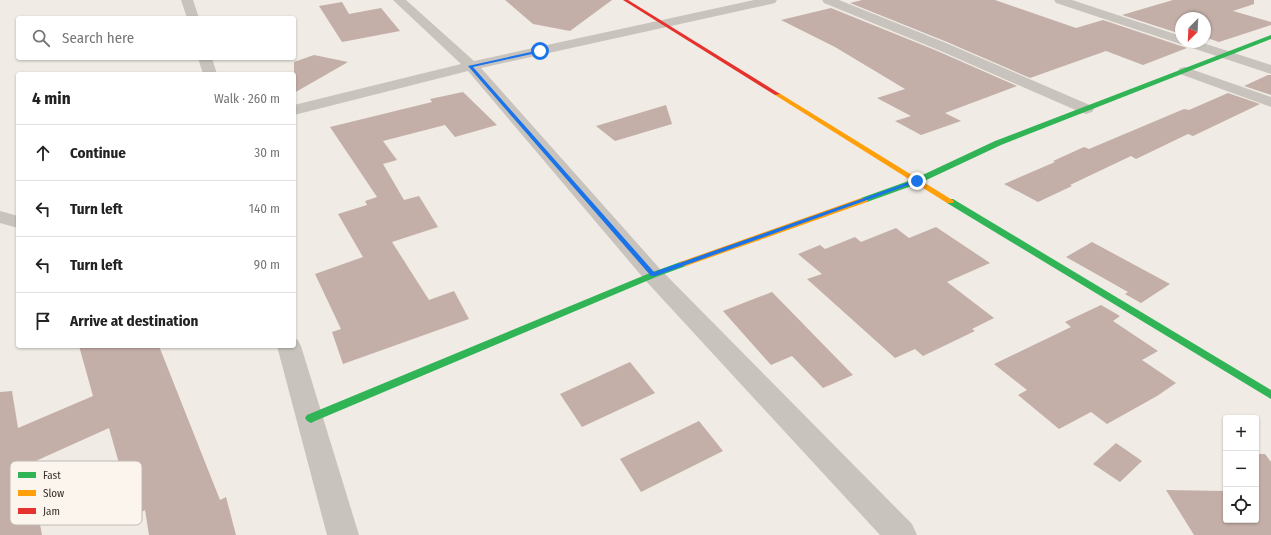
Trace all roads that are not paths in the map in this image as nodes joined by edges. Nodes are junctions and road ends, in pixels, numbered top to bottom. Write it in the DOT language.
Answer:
graph roads {
  1 [pos="187,0"];
  2 [pos="400,0"];
  3 [pos="625,0"];
  4 [pos="771,0"];
  5 [pos="828,0"];
  6 [pos="1060,0"];
  7 [pos="192,16"];
  8 [pos="664,23"];
  9 [pos="1271,37"];
  10 [pos="1175,38"];
  11 [pos="1204,48"];
  12 [pos="1226,55"];
  13 [pos="206,60"];
  14 [pos="471,66"];
  15 [pos="1271,70"];
  16 [pos="1185,71"];
  17 [pos="209,72"];
  18 [pos="1271,102"];
  19 [pos="1086,109"];
  20 [pos="296,110"];
  21 [pos="917,181"];
  22 [pos="0,217"];
  23 [pos="16,221"];
  24 [pos="653,274"];
  25 [pos="290,348"];
  26 [pos="1271,395"];
  27 [pos="311,418"];
  28 [pos="343,535"];
  29 [pos="901,535"];
  1 -- 7 [label="street"];
  2 -- 14 [label="street"];
  3 -- 8 [label="street"];
  4 -- 8 [label="street"];
  5 -- 19 [label="street"];
  6 -- 10 [label="street"];
  8 -- 14 [label="street"];
  8 -- 21 [label="street"];
  9 -- 12 [label="street"];
  11 -- 12 [label="street"];
  12 -- 15 [label="street"];
  12 -- 16 [label="street"];
  13 -- 17 [label="street"];
  14 -- 20 [label="street"];
  14 -- 24 [label="street"];
  16 -- 18 [label="street"];
  16 -- 19 [label="street"];
  19 -- 21 [label="street"];
  21 -- 24 [label="street"];
  21 -- 26 [label="street"];
  22 -- 23 [label="street"];
  24 -- 27 [label="street"];
  24 -- 29 [label="street"];
  25 -- 27 [label="street"];
  27 -- 28 [label="street"];
}
